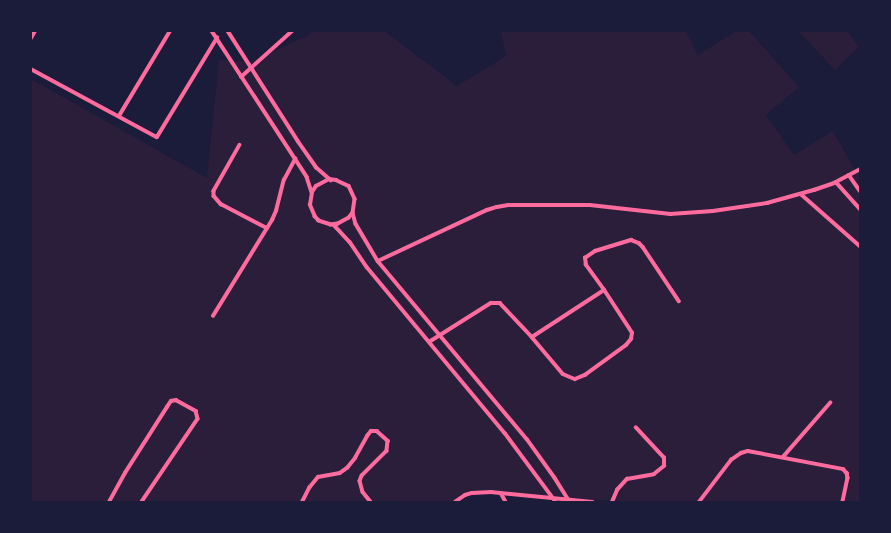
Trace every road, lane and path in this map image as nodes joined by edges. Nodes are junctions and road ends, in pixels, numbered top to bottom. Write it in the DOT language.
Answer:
graph roads {
  1 [pos="35,31"];
  2 [pos="170,31"];
  3 [pos="212,31"];
  4 [pos="228,31"];
  5 [pos="292,31"];
  6 [pos="31,38"];
  7 [pos="217,38"];
  8 [pos="251,68"];
  9 [pos="31,69"];
  10 [pos="241,77"];
  11 [pos="119,116"];
  12 [pos="240,145"];
  13 [pos="295,159"];
  14 [pos="860,169"];
  15 [pos="848,176"];
  16 [pos="331,180"];
  17 [pos="836,182"];
  18 [pos="860,191"];
  19 [pos="312,192"];
  20 [pos="801,194"];
  21 [pos="860,209"];
  22 [pos="353,213"];
  23 [pos="334,225"];
  24 [pos="267,228"];
  25 [pos="860,246"];
  26 [pos="378,261"];
  27 [pos="604,290"];
  28 [pos="679,301"];
  29 [pos="213,316"];
  30 [pos="440,335"];
  31 [pos="532,337"];
  32 [pos="428,342"];
  33 [pos="830,403"];
  34 [pos="636,428"];
  35 [pos="783,457"];
  36 [pos="501,493"];
  37 [pos="554,498"];
  38 [pos="457,501"];
  39 [pos="569,501"];
  40 [pos="109,502"];
  41 [pos="142,502"];
  42 [pos="302,502"];
  43 [pos="372,502"];
  44 [pos="506,502"];
  45 [pos="556,502"];
  46 [pos="593,502"];
  47 [pos="612,502"];
  48 [pos="699,502"];
  49 [pos="843,502"];
  1 -- 6 [label="street"];
  2 -- 11 [label="street"];
  3 -- 7 [label="street"];
  4 -- 8 [label="street"];
  5 -- 8 [label="street"];
  7 -- 10 [label="street"];
  7 -- 11 [label="street"];
  8 -- 10 [label="street"];
  8 -- 16 [label="street"];
  9 -- 11 [label="street"];
  10 -- 13 [label="street"];
  12 -- 24 [label="street"];
  13 -- 19 [label="street"];
  13 -- 24 [label="street"];
  14 -- 15 [label="street"];
  15 -- 17 [label="street"];
  15 -- 18 [label="street"];
  16 -- 19 [label="street"];
  16 -- 22 [label="street"];
  17 -- 20 [label="street"];
  17 -- 21 [label="street"];
  19 -- 23 [label="street"];
  20 -- 25 [label="street"];
  20 -- 26 [label="street"];
  22 -- 23 [label="street"];
  22 -- 26 [label="street"];
  23 -- 32 [label="street"];
  24 -- 29 [label="street"];
  26 -- 30 [label="street"];
  27 -- 28 [label="street"];
  27 -- 31 [label="street"];
  27 -- 31 [label="street"];
  30 -- 31 [label="street"];
  30 -- 32 [label="street"];
  30 -- 39 [label="street"];
  32 -- 37 [label="street"];
  33 -- 35 [label="street"];
  34 -- 47 [label="street"];
  35 -- 48 [label="street"];
  35 -- 49 [label="street"];
  36 -- 37 [label="street"];
  36 -- 38 [label="street"];
  36 -- 44 [label="street"];
  37 -- 39 [label="street"];
  37 -- 45 [label="street"];
  39 -- 46 [label="street"];
  40 -- 41 [label="street"];
  42 -- 43 [label="street"];
}
